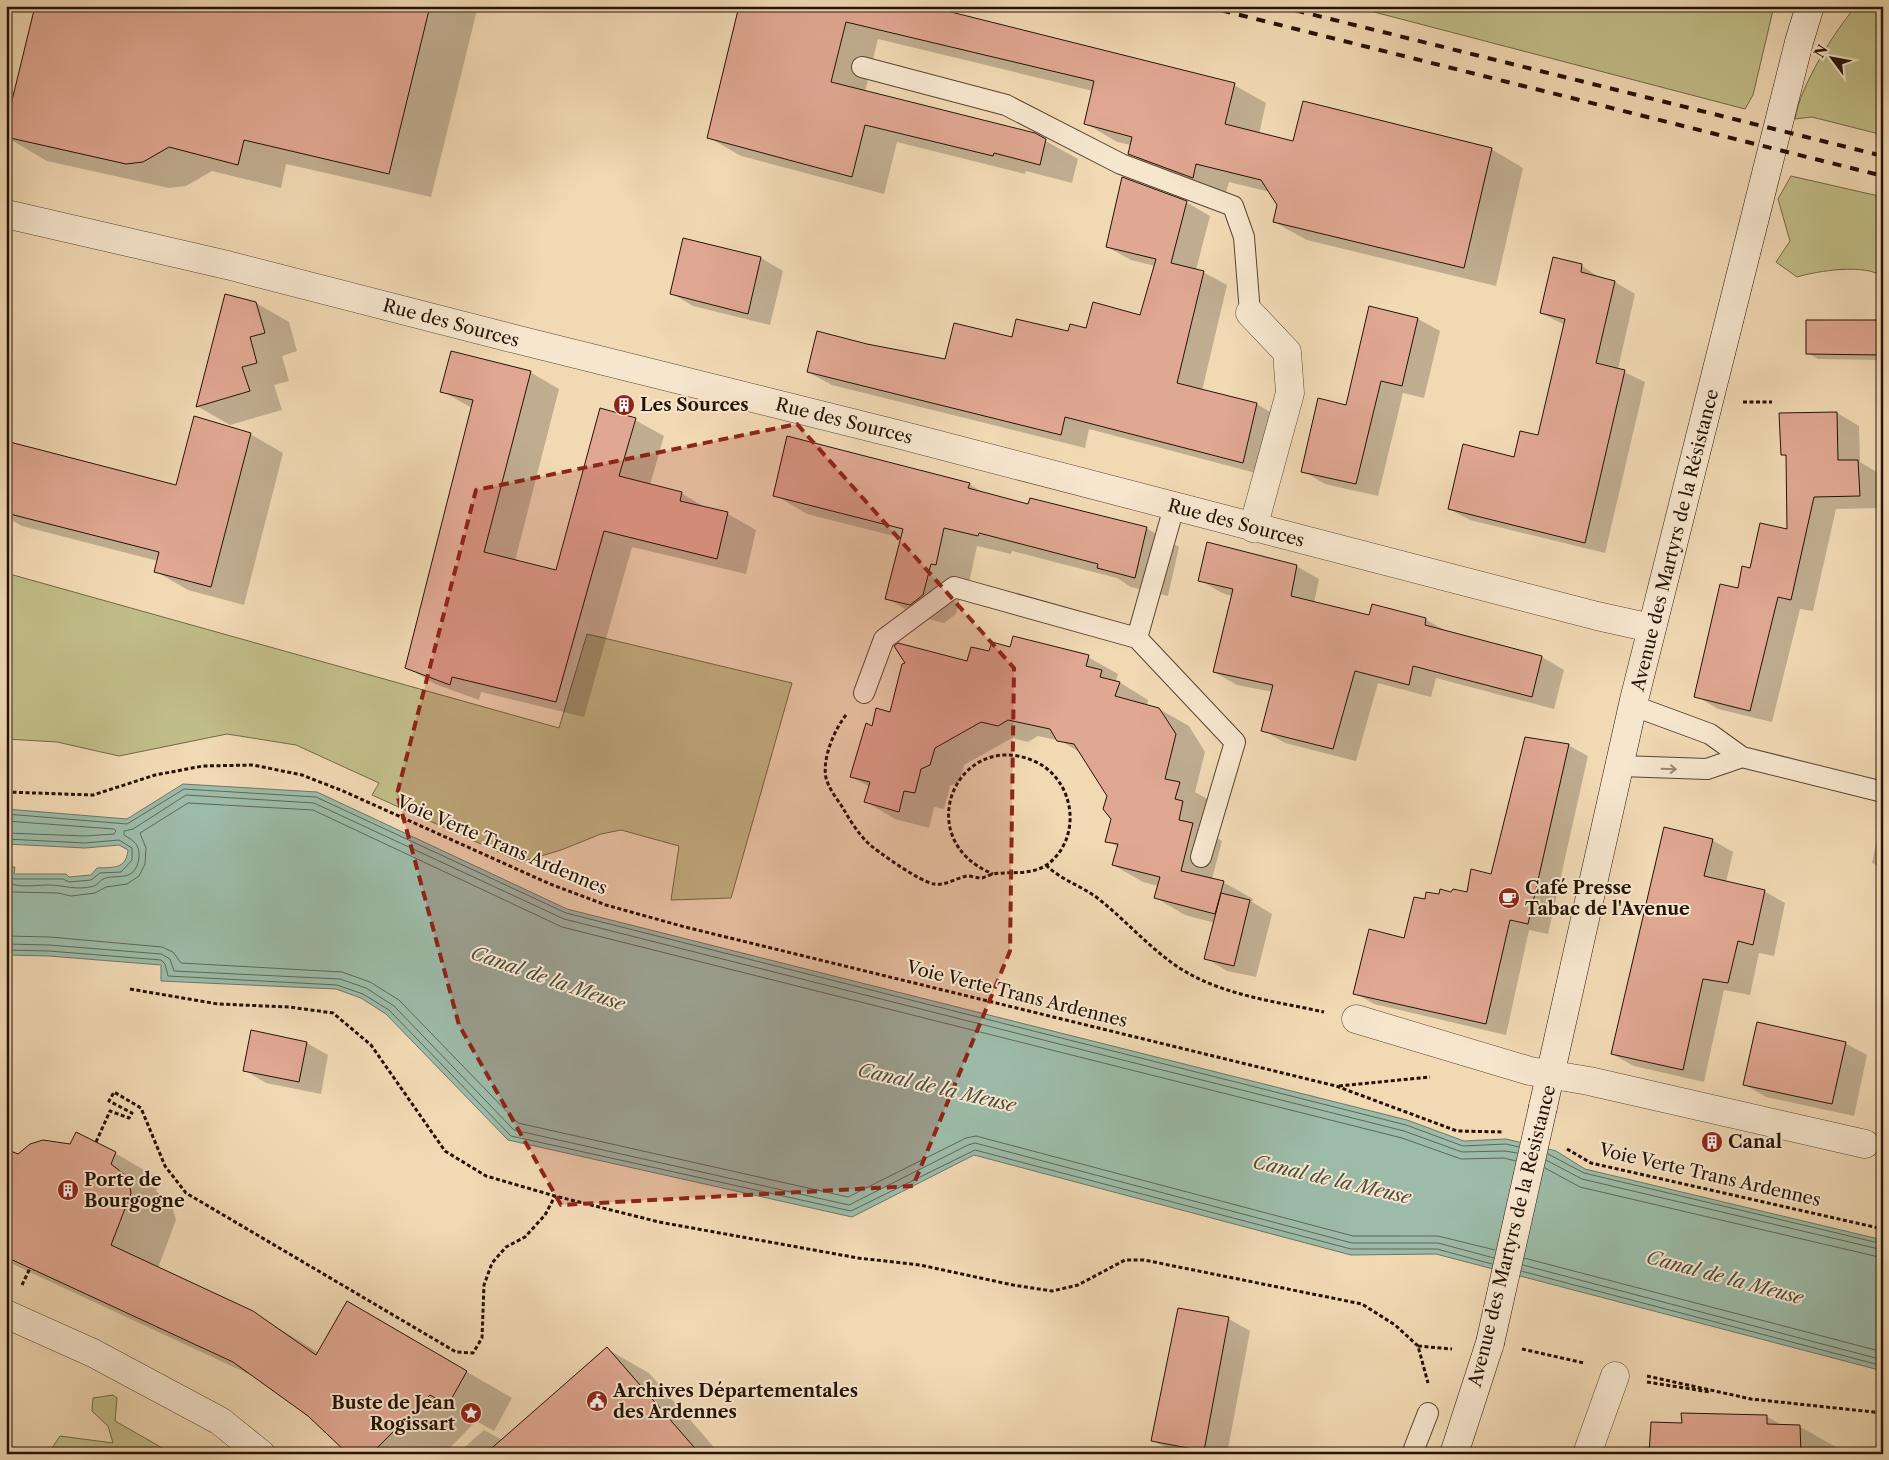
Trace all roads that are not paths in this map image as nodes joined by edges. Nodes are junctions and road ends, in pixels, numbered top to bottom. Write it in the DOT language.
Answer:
graph roads {
  1 [pos="1810,6"];
  2 [pos="862,67"];
  3 [pos="6,214"];
  4 [pos="1250,313"];
  5 [pos="1174,507"];
  6 [pos="1253,528"];
  7 [pos="1651,628"];
  8 [pos="1137,638"];
  9 [pos="864,694"];
  10 [pos="1634,706"];
  11 [pos="1742,757"];
  12 [pos="1621,766"];
  13 [pos="1883,792"];
  14 [pos="1201,857"];
  15 [pos="1356,1019"];
  16 [pos="1551,1076"];
  17 [pos="1865,1144"];
  18 [pos="6,1314"];
  19 [pos="1615,1372"];
  20 [pos="1428,1414"];
  21 [pos="261,1454"];
  22 [pos="1412,1454"];
  23 [pos="1454,1454"];
  24 [pos="1587,1454"];
  1 -- 7 [label="street, Avenue des Martyrs de la Résistance"];
  2 -- 4 [label="lane"];
  3 -- 5 [label="street, Rue des Sources"];
  4 -- 6 [label="street"];
  5 -- 6 [label="street, Rue des Sources"];
  5 -- 8 [label="lane"];
  6 -- 7 [label="street, Rue des Sources"];
  7 -- 10 [label="street, Avenue des Martyrs de la Résistance"];
  8 -- 9 [label="lane"];
  8 -- 14 [label="lane"];
  10 -- 11 [label="lane"];
  10 -- 12 [label="street, Avenue des Martyrs de la Résistance"];
  12 -- 11 [label="lane, one-way"];
  11 -- 13 [label="lane"];
  12 -- 16 [label="street, Avenue des Martyrs de la Résistance"];
  15 -- 16 [label="street, Avenue des Martyrs de la Résistance"];
  16 -- 17 [label="street"];
  16 -- 23 [label="street, Avenue des Martyrs de la Résistance, bridge"];
  18 -- 21 [label="street"];
  19 -- 24 [label="street"];
  20 -- 22 [label="lane"];
}
